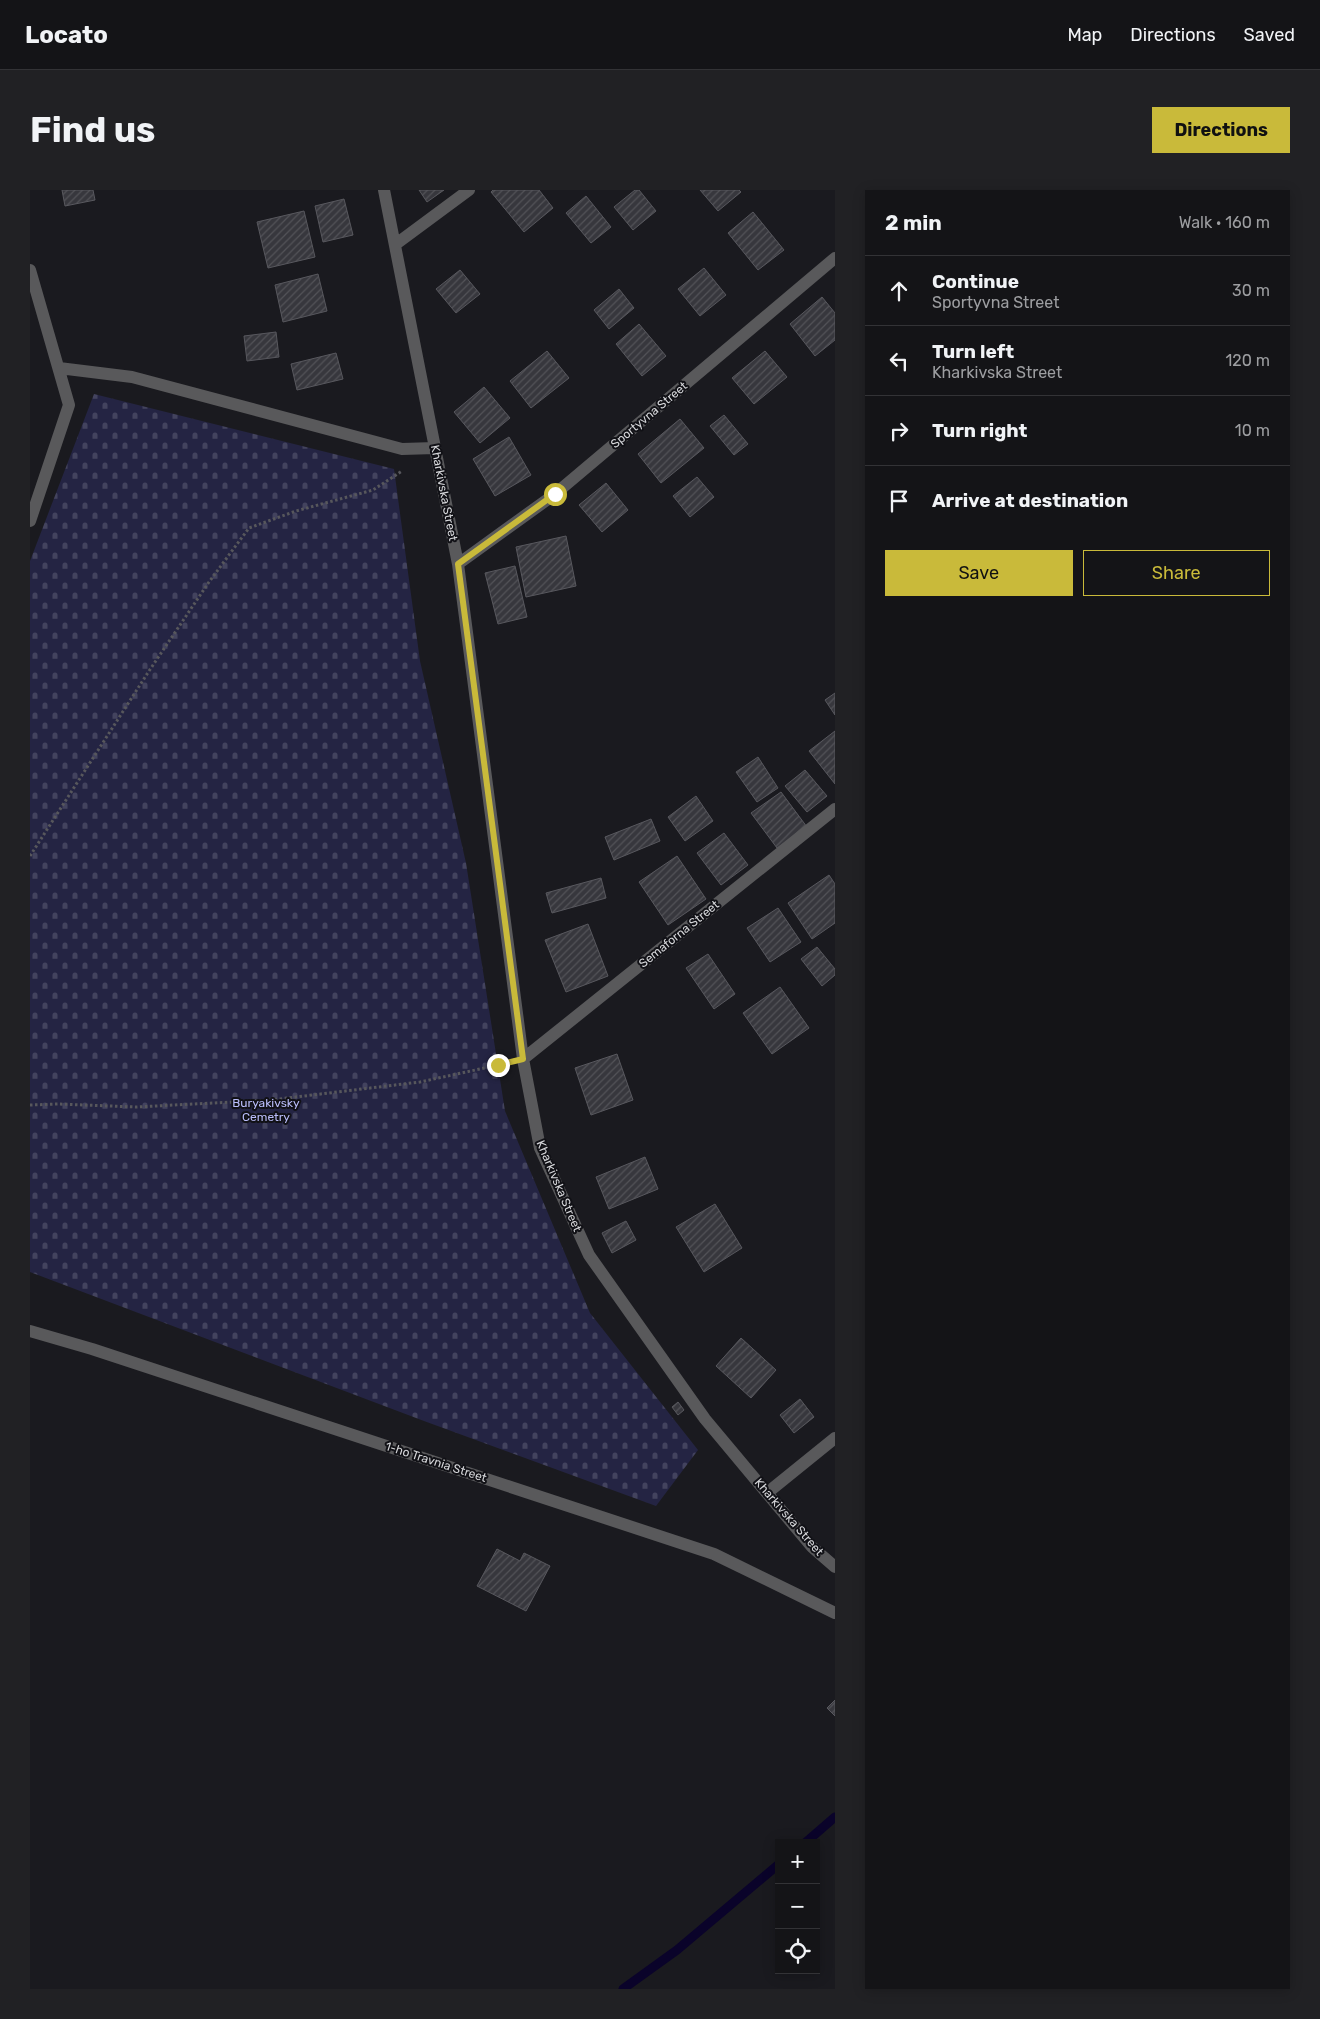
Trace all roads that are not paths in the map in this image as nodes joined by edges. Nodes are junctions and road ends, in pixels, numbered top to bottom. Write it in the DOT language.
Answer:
graph roads {
  1 [pos="384,190"];
  2 [pos="469,190"];
  3 [pos="396,244"];
  4 [pos="835,258"];
  5 [pos="30,270"];
  6 [pos="59,368"];
  7 [pos="436,448"];
  8 [pos="30,521"];
  9 [pos="458,564"];
  10 [pos="835,809"];
  11 [pos="523,1059"];
  12 [pos="30,1331"];
  13 [pos="835,1438"];
  14 [pos="767,1493"];
  15 [pos="835,1567"];
  16 [pos="835,1613"];
  1 -- 3 [label="street, Kharkivska Street"];
  2 -- 3 [label="street"];
  3 -- 7 [label="street, Kharkivska Street"];
  4 -- 9 [label="street, Sportyvna Street"];
  5 -- 6 [label="street"];
  6 -- 7 [label="street"];
  6 -- 8 [label="street"];
  7 -- 9 [label="street, Kharkivska Street"];
  9 -- 11 [label="street, Kharkivska Street"];
  10 -- 11 [label="street, Semaforna Street"];
  11 -- 14 [label="street, Kharkivska Street"];
  12 -- 16 [label="street, 1-ho Travnia Street"];
  13 -- 14 [label="street"];
  14 -- 15 [label="street, Kharkivska Street"];
}
